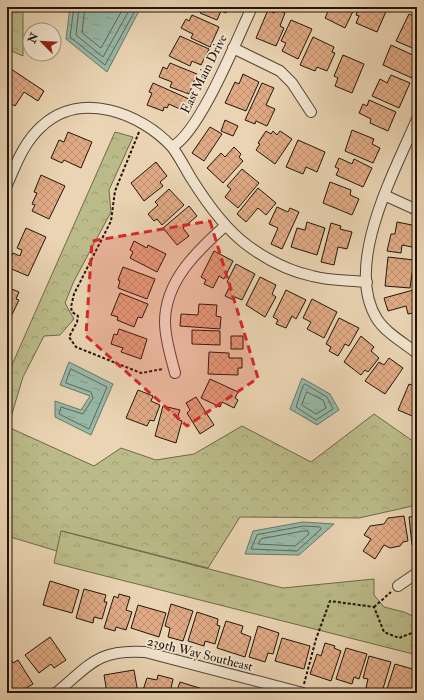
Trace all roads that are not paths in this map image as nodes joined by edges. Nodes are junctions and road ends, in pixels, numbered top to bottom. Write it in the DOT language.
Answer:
graph roads {
  1 [pos="252,7"];
  2 [pos="233,48"];
  3 [pos="311,112"];
  4 [pos="417,119"];
  5 [pos="172,148"];
  6 [pos="7,185"];
  7 [pos="384,196"];
  8 [pos="417,210"];
  9 [pos="225,226"];
  10 [pos="367,282"];
  11 [pos="417,353"];
  12 [pos="174,370"];
  13 [pos="417,573"];
  14 [pos="398,586"];
  15 [pos="56,693"];
  16 [pos="302,693"];
  1 -- 2 [label="street, East Main Drive"];
  2 -- 3 [label="street"];
  2 -- 5 [label="street, East Main Drive"];
  4 -- 7 [label="street"];
  5 -- 6 [label="street"];
  5 -- 9 [label="street"];
  7 -- 8 [label="street"];
  7 -- 10 [label="street"];
  9 -- 10 [label="street"];
  9 -- 12 [label="street"];
  10 -- 11 [label="street"];
  13 -- 14 [label="street"];
  15 -- 16 [label="street, 239th Way Southeast"];
}
